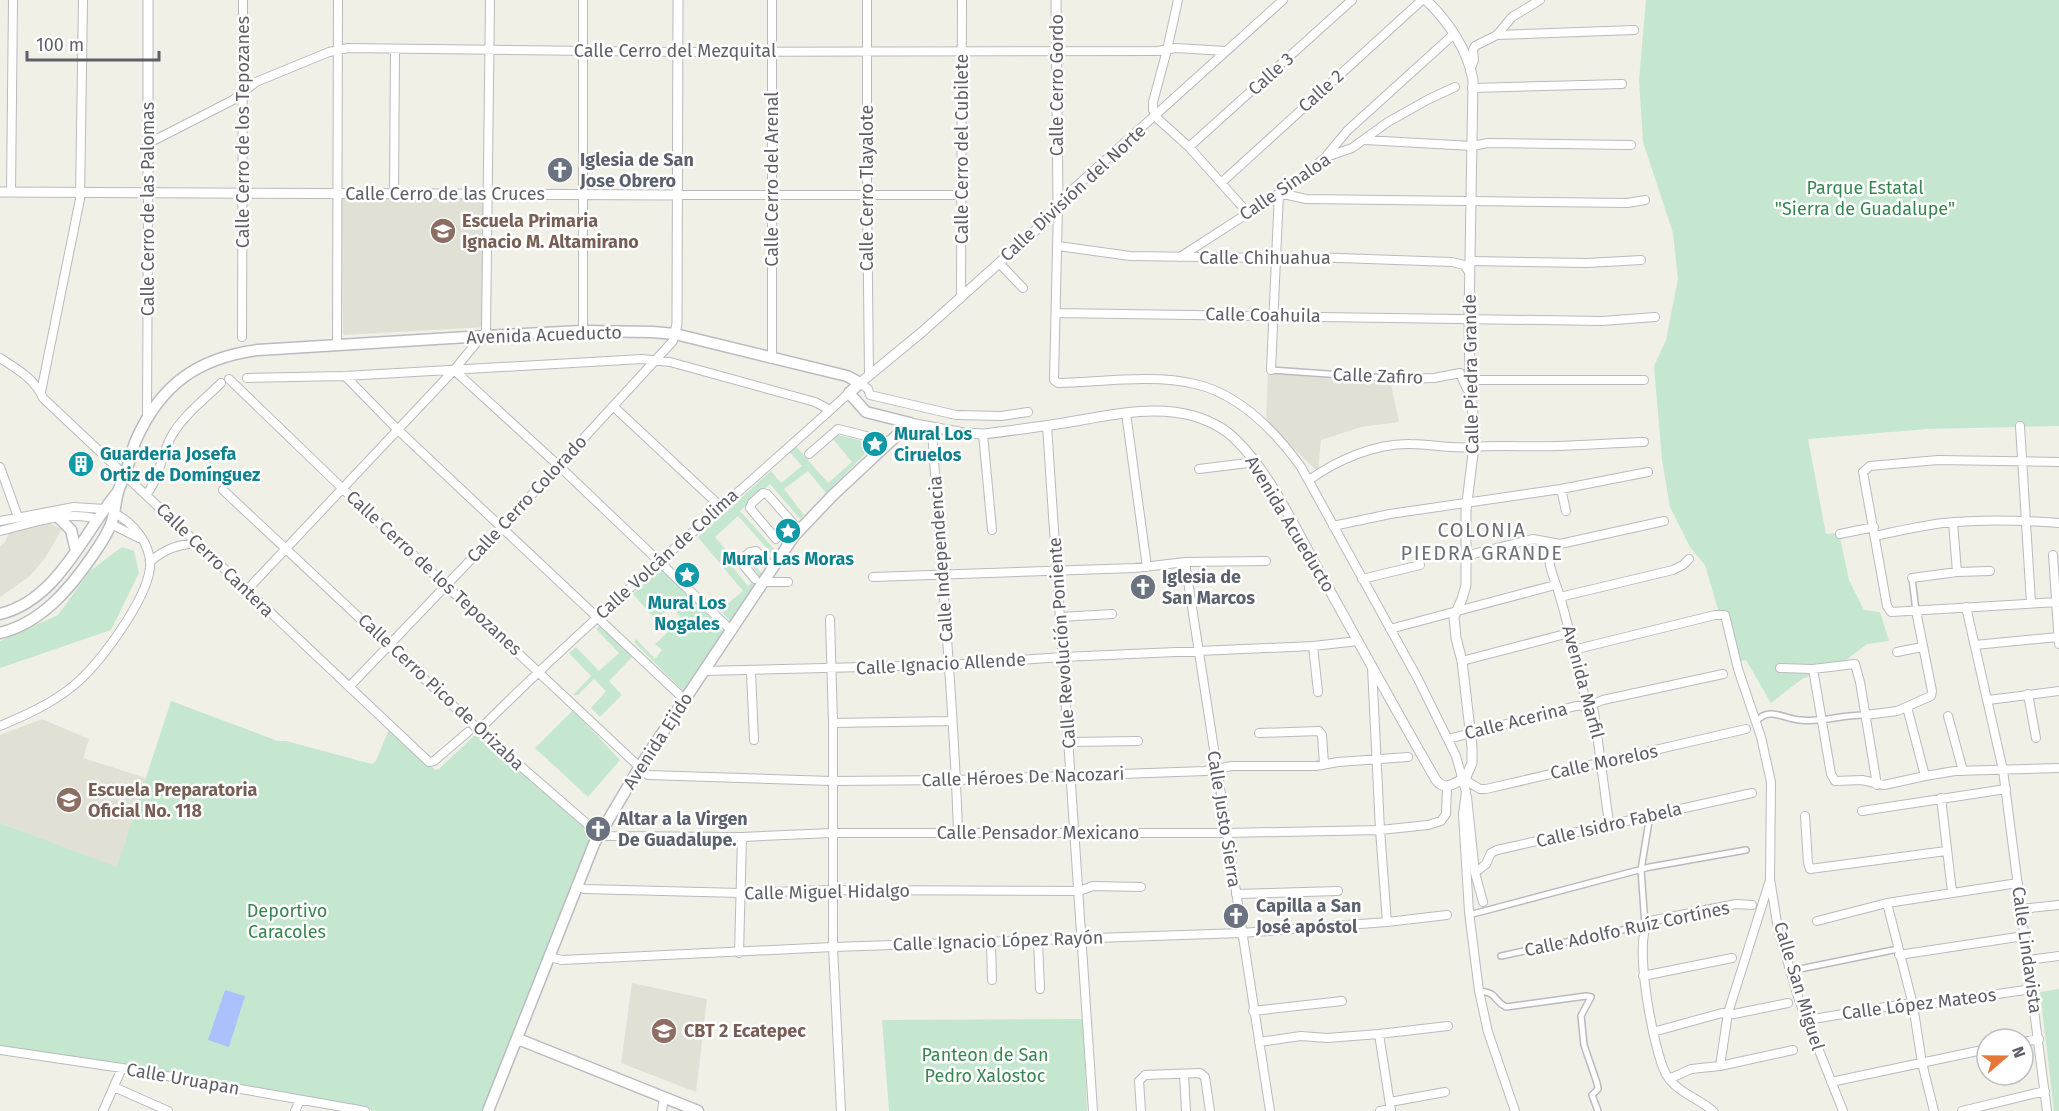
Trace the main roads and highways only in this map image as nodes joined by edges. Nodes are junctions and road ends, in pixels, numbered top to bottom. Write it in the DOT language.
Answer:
graph roads {
  1 [pos="860,383"];
  2 [pos="849,393"];
  3 [pos="910,423"];
  4 [pos="109,511"];
  5 [pos="59,518"];
  6 [pos="97,519"];
  7 [pos="111,524"];
  8 [pos="76,551"];
  9 [pos="0,614"];
  10 [pos="0,633"];
  11 [pos="518,1039"];
  12 [pos="488,1111"];
  13 [pos="698,1111"];
  1 -- 2 [label="main road, Calle Volcán de Colima"];
  1 -- 4 [label="main road, Avenida Acueducto"];
  2 -- 3 [label="main road, Avenida Acueducto"];
  3 -- 11 [label="main road, Avenida Ejido"];
  4 -- 6 [label="main road"];
  4 -- 7 [label="main road, Avenida Acueducto"];
  5 -- 8 [label="main road"];
  6 -- 7 [label="main road"];
  6 -- 8 [label="main road"];
  7 -- 10 [label="main road, Avenida Acueducto"];
  8 -- 9 [label="main road"];
  11 -- 12 [label="main road, Avenida Ejido"];
  11 -- 13 [label="main road"];
}
